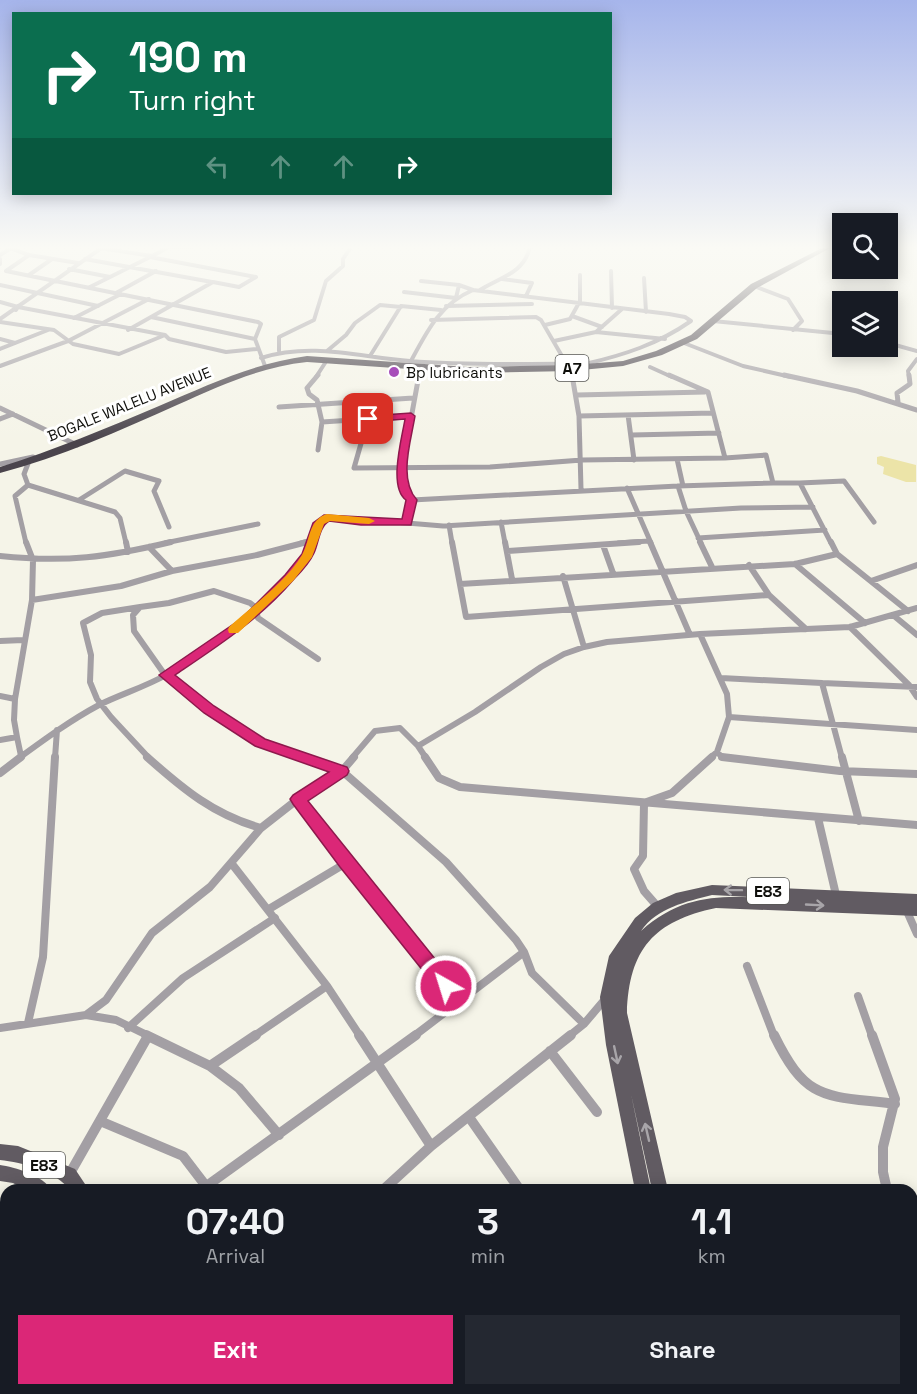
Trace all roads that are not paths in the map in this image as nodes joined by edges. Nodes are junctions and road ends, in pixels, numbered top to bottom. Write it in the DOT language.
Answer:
graph roads {
  1 [pos="12,312"];
  2 [pos="15,312"];
  3 [pos="44,312"];
  4 [pos="86,312"];
  5 [pos="124,312"];
  6 [pos="160,312"];
  7 [pos="208,312"];
  8 [pos="316,312"];
  9 [pos="370,312"];
  10 [pos="398,312"];
  11 [pos="439,312"];
  12 [pos="536,312"];
  13 [pos="574,312"];
  14 [pos="619,312"];
  15 [pos="645,312"];
  16 [pos="723,312"];
  17 [pos="796,312"];
  18 [pos="572,316"];
  19 [pos="151,317"];
  20 [pos="536,317"];
  21 [pos="74,318"];
  22 [pos="431,320"];
  23 [pos="713,321"];
  24 [pos="0,323"];
  25 [pos="7,323"];
  26 [pos="102,324"];
  27 [pos="545,325"];
  28 [pos="798,326"];
  29 [pos="602,327"];
  30 [pos="48,330"];
  31 [pos="128,330"];
  32 [pos="793,330"];
  33 [pos="596,332"];
  34 [pos="822,333"];
  35 [pos="832,333"];
  36 [pos="165,335"];
  37 [pos="0,339"];
  38 [pos="255,339"];
  39 [pos="666,339"];
  40 [pos="68,341"];
  41 [pos="554,341"];
  42 [pos="684,343"];
  43 [pos="16,344"];
  44 [pos="898,346"];
  45 [pos="257,349"];
  46 [pos="0,350"];
  47 [pos="279,351"];
  48 [pos="917,351"];
  49 [pos="327,355"];
  50 [pos="370,356"];
  51 [pos="917,359"];
  52 [pos="411,361"];
  53 [pos="265,363"];
  54 [pos="1,364"];
  55 [pos="585,364"];
  56 [pos="569,365"];
  57 [pos="610,365"];
  58 [pos="650,367"];
  59 [pos="421,368"];
  60 [pos="708,392"];
  61 [pos="577,395"];
  62 [pos="413,398"];
  63 [pos="898,402"];
  64 [pos="318,404"];
  65 [pos="279,407"];
  66 [pos="0,408"];
  67 [pos="917,410"];
  68 [pos="713,413"];
  69 [pos="13,414"];
  70 [pos="628,415"];
  71 [pos="411,416"];
  72 [pos="579,416"];
  73 [pos="0,419"];
  74 [pos="368,419"];
  75 [pos="322,422"];
  76 [pos="718,434"];
  77 [pos="632,435"];
  78 [pos="77,445"];
  79 [pos="318,450"];
  80 [pos="50,453"];
  81 [pos="724,458"];
  82 [pos="677,459"];
  83 [pos="582,460"];
  84 [pos="634,460"];
  85 [pos="28,461"];
  86 [pos="0,464"];
  87 [pos="402,469"];
  88 [pos="0,470"];
  89 [pos="773,483"];
  90 [pos="800,483"];
  91 [pos="28,485"];
  92 [pos="681,486"];
  93 [pos="627,488"];
  94 [pos="581,489"];
  95 [pos="79,500"];
  96 [pos="412,500"];
  97 [pos="813,507"];
  98 [pos="686,512"];
  99 [pos="638,515"];
  100 [pos="501,522"];
  101 [pos="874,522"];
  102 [pos="407,523"];
  103 [pos="258,524"];
  104 [pos="449,525"];
  105 [pos="169,527"];
  106 [pos="825,530"];
  107 [pos="698,538"];
  108 [pos="313,540"];
  109 [pos="650,541"];
  110 [pos="603,545"];
  111 [pos="149,547"];
  112 [pos="507,551"];
  113 [pos="128,552"];
  114 [pos="837,554"];
  115 [pos="0,556"];
  116 [pos="33,560"];
  117 [pos="795,564"];
  118 [pos="749,565"];
  119 [pos="917,565"];
  120 [pos="712,567"];
  121 [pos="662,570"];
  122 [pos="172,571"];
  123 [pos="614,573"];
  124 [pos="563,576"];
  125 [pos="512,579"];
  126 [pos="871,581"];
  127 [pos="460,584"];
  128 [pos="769,595"];
  129 [pos="32,600"];
  130 [pos="676,602"];
  131 [pos="140,607"];
  132 [pos="917,608"];
  133 [pos="572,609"];
  134 [pos="908,611"];
  135 [pos="255,612"];
  136 [pos="893,615"];
  137 [pos="865,623"];
  138 [pos="850,627"];
  139 [pos="806,629"];
  140 [pos="700,634"];
  141 [pos="690,635"];
  142 [pos="917,635"];
  143 [pos="23,640"];
  144 [pos="0,641"];
  145 [pos="584,647"];
  146 [pos="318,659"];
  147 [pos="165,675"];
  148 [pos="721,678"];
  149 [pos="822,683"];
  150 [pos="913,686"];
  151 [pos="0,696"];
  152 [pos="917,697"];
  153 [pos="15,699"];
  154 [pos="99,705"];
  155 [pos="729,717"];
  156 [pos="832,724"];
  157 [pos="57,730"];
  158 [pos="917,730"];
  159 [pos="17,737"];
  160 [pos="0,740"];
  161 [pos="418,746"];
  162 [pos="717,752"];
  163 [pos="21,756"];
  164 [pos="342,771"];
  165 [pos="845,771"];
  166 [pos="0,773"];
  167 [pos="917,774"];
  168 [pos="298,799"];
  169 [pos="644,803"];
  170 [pos="818,818"];
  171 [pos="859,821"];
  172 [pos="917,825"];
  173 [pos="261,828"];
  174 [pos="346,862"];
  175 [pos="232,864"];
  176 [pos="836,895"];
  177 [pos="917,900"];
  178 [pos="909,906"];
  179 [pos="658,907"];
  180 [pos="269,909"];
  181 [pos="275,918"];
  182 [pos="917,934"];
  183 [pos="636,935"];
  184 [pos="524,952"];
  185 [pos="747,966"];
  186 [pos="327,986"];
  187 [pos="613,996"];
  188 [pos="858,996"];
  189 [pos="460,1004"];
  190 [pos="86,1015"];
  191 [pos="28,1023"];
  192 [pos="584,1024"];
  193 [pos="0,1028"];
  194 [pos="128,1028"];
  195 [pos="148,1036"];
  196 [pos="550,1051"];
  197 [pos="376,1062"];
  198 [pos="210,1066"];
  199 [pos="895,1104"];
  200 [pos="597,1112"];
  201 [pos="469,1117"];
  202 [pos="100,1121"];
  203 [pos="279,1135"];
  204 [pos="430,1146"];
  205 [pos="0,1152"];
  206 [pos="0,1173"];
  207 [pos="69,1175"];
  208 [pos="32,1184"];
  209 [pos="76,1184"];
  210 [pos="202,1184"];
  211 [pos="211,1184"];
  212 [pos="389,1184"];
  213 [pos="516,1184"];
  214 [pos="642,1184"];
  215 [pos="659,1184"];
  216 [pos="886,1184"];
  1 -- 24 [label="street"];
  2 -- 25 [label="street"];
  3 -- 21 [label="street"];
  4 -- 21 [label="street"];
  5 -- 26 [label="street"];
  6 -- 19 [label="street"];
  7 -- 38 [label="street"];
  8 -- 47 [label="street"];
  9 -- 49 [label="street"];
  10 -- 50 [label="street"];
  11 -- 22 [label="street"];
  12 -- 20 [label="street"];
  13 -- 18 [label="street"];
  14 -- 29 [label="street"];
  15 -- 39 [label="street"];
  16 -- 23 [label="highway, A7"];
  17 -- 28 [label="street"];
  18 -- 27 [label="street"];
  18 -- 29 [label="street"];
  19 -- 31 [label="street"];
  19 -- 38 [label="street"];
  20 -- 22 [label="street"];
  20 -- 27 [label="street"];
  21 -- 26 [label="street"];
  22 -- 52 [label="street"];
  23 -- 32 [label="street"];
  23 -- 42 [label="highway, A7"];
  24 -- 25 [label="street"];
  25 -- 30 [label="street"];
  26 -- 31 [label="street"];
  26 -- 40 [label="street"];
  27 -- 41 [label="street"];
  28 -- 32 [label="street"];
  28 -- 34 [label="street"];
  29 -- 33 [label="street"];
  30 -- 40 [label="street"];
  30 -- 43 [label="street"];
  31 -- 36 [label="street"];
  32 -- 34 [label="street"];
  33 -- 39 [label="street"];
  33 -- 41 [label="street"];
  34 -- 35 [label="street"];
  36 -- 40 [label="street"];
  36 -- 45 [label="street"];
  37 -- 43 [label="street"];
  38 -- 45 [label="street"];
  39 -- 55 [label="street"];
  40 -- 54 [label="street"];
  41 -- 56 [label="street"];
  42 -- 57 [label="highway, A7"];
  42 -- 63 [label="street"];
  43 -- 46 [label="street"];
  44 -- 48 [label="street"];
  45 -- 53 [label="street"];
  47 -- 49 [label="street"];
  47 -- 53 [label="street"];
  49 -- 50 [label="street"];
  49 -- 53 [label="highway, A7"];
  49 -- 59 [label="highway, A7"];
  49 -- 64 [label="street"];
  50 -- 52 [label="street"];
  51 -- 63 [label="street"];
  52 -- 56 [label="street"];
  53 -- 78 [label="highway, BOGALE WALELU AVENUE / A7"];
  55 -- 56 [label="street"];
  55 -- 57 [label="street"];
  56 -- 57 [label="highway, A7"];
  56 -- 59 [label="highway, A7"];
  56 -- 61 [label="street"];
  58 -- 60 [label="street"];
  59 -- 62 [label="street"];
  60 -- 61 [label="street"];
  60 -- 68 [label="street"];
  61 -- 72 [label="street"];
  62 -- 64 [label="street"];
  62 -- 71 [label="street"];
  63 -- 67 [label="street"];
  64 -- 65 [label="street"];
  64 -- 75 [label="street"];
  66 -- 69 [label="street"];
  68 -- 70 [label="street"];
  68 -- 76 [label="street"];
  69 -- 73 [label="street"];
  69 -- 78 [label="street"];
  70 -- 72 [label="street"];
  70 -- 77 [label="street"];
  71 -- 74 [label="street"];
  71 -- 87 [label="street"];
  72 -- 83 [label="street"];
  74 -- 75 [label="street"];
  74 -- 87 [label="street"];
  75 -- 79 [label="street"];
  76 -- 77 [label="street"];
  76 -- 81 [label="street"];
  77 -- 84 [label="street"];
  78 -- 80 [label="highway, BOGALE WALELU AVENUE / A7"];
  80 -- 85 [label="highway, BOGALE WALELU AVENUE / A7"];
  80 -- 86 [label="street"];
  81 -- 82 [label="street"];
  81 -- 89 [label="street"];
  82 -- 84 [label="street"];
  82 -- 92 [label="street"];
  83 -- 84 [label="street"];
  83 -- 87 [label="street"];
  83 -- 94 [label="street"];
  85 -- 88 [label="highway, BOGALE WALELU AVENUE / A7"];
  85 -- 91 [label="street"];
  87 -- 96 [label="street"];
  89 -- 90 [label="street"];
  89 -- 92 [label="street"];
  90 -- 97 [label="street"];
  90 -- 101 [label="street"];
  91 -- 95 [label="street"];
  91 -- 116 [label="street"];
  92 -- 93 [label="street"];
  92 -- 98 [label="street"];
  93 -- 94 [label="street"];
  93 -- 99 [label="street"];
  94 -- 96 [label="street"];
  95 -- 105 [label="street"];
  95 -- 113 [label="street"];
  96 -- 102 [label="street"];
  97 -- 98 [label="street"];
  97 -- 106 [label="street"];
  98 -- 99 [label="street"];
  98 -- 107 [label="street"];
  99 -- 100 [label="street"];
  99 -- 109 [label="street"];
  100 -- 104 [label="street"];
  100 -- 112 [label="street"];
  102 -- 104 [label="street"];
  102 -- 108 [label="street"];
  103 -- 111 [label="street"];
  104 -- 127 [label="street"];
  106 -- 107 [label="street"];
  106 -- 114 [label="street"];
  107 -- 120 [label="street"];
  108 -- 122 [label="street"];
  108 -- 135 [label="street"];
  109 -- 110 [label="street"];
  109 -- 121 [label="street"];
  110 -- 112 [label="street"];
  110 -- 123 [label="street"];
  111 -- 113 [label="street"];
  111 -- 122 [label="street"];
  112 -- 125 [label="street"];
  113 -- 116 [label="street"];
  114 -- 117 [label="street"];
  114 -- 126 [label="street"];
  115 -- 116 [label="street"];
  116 -- 129 [label="street"];
  117 -- 118 [label="street"];
  117 -- 137 [label="street"];
  118 -- 120 [label="street"];
  118 -- 128 [label="street"];
  119 -- 126 [label="street"];
  120 -- 121 [label="street"];
  121 -- 123 [label="street"];
  121 -- 130 [label="street"];
  122 -- 129 [label="street"];
  123 -- 124 [label="street"];
  124 -- 125 [label="street"];
  124 -- 133 [label="street"];
  125 -- 127 [label="street"];
  126 -- 134 [label="street"];
  127 -- 133 [label="street"];
  128 -- 130 [label="street"];
  128 -- 139 [label="street"];
  129 -- 143 [label="street"];
  130 -- 133 [label="street"];
  130 -- 141 [label="street"];
  131 -- 135 [label="street"];
  131 -- 147 [label="street"];
  131 -- 154 [label="street"];
  132 -- 134 [label="street"];
  133 -- 145 [label="street"];
  134 -- 136 [label="street"];
  135 -- 146 [label="street"];
  135 -- 147 [label="street"];
  136 -- 137 [label="street"];
  136 -- 142 [label="street"];
  137 -- 138 [label="street"];
  138 -- 139 [label="street"];
  138 -- 150 [label="street"];
  139 -- 140 [label="street"];
  140 -- 141 [label="street"];
  140 -- 148 [label="street"];
  141 -- 145 [label="street"];
  143 -- 144 [label="street"];
  143 -- 153 [label="street"];
  145 -- 161 [label="street"];
  147 -- 154 [label="street"];
  147 -- 164 [label="street"];
  148 -- 149 [label="street"];
  148 -- 155 [label="street"];
  149 -- 150 [label="street"];
  149 -- 156 [label="street"];
  150 -- 152 [label="street"];
  151 -- 153 [label="street"];
  153 -- 159 [label="street"];
  154 -- 157 [label="street"];
  154 -- 173 [label="street"];
  155 -- 156 [label="street"];
  155 -- 162 [label="street"];
  156 -- 158 [label="street"];
  156 -- 165 [label="street"];
  157 -- 163 [label="street"];
  157 -- 191 [label="street"];
  159 -- 160 [label="street"];
  159 -- 163 [label="street"];
  161 -- 164 [label="street"];
  161 -- 169 [label="street"];
  162 -- 165 [label="street"];
  162 -- 169 [label="street"];
  163 -- 166 [label="street"];
  164 -- 168 [label="street"];
  164 -- 184 [label="street"];
  165 -- 167 [label="street"];
  165 -- 171 [label="street"];
  168 -- 173 [label="street"];
  168 -- 174 [label="street"];
  169 -- 170 [label="street"];
  169 -- 179 [label="street"];
  170 -- 171 [label="street"];
  170 -- 176 [label="street"];
  171 -- 172 [label="street"];
  173 -- 175 [label="street"];
  174 -- 180 [label="street"];
  174 -- 189 [label="street"];
  175 -- 180 [label="street"];
  175 -- 190 [label="street"];
  176 -- 178 [label="main road, E83"];
  176 -- 179 [label="main road, E83, one-way"];
  177 -- 178 [label="main road, E83"];
  178 -- 182 [label="street"];
  183 -- 178 [label="main road, E83, one-way"];
  179 -- 183 [label="main road, E83"];
  180 -- 181 [label="street"];
  181 -- 186 [label="street"];
  181 -- 194 [label="street"];
  183 -- 187 [label="main road, E83"];
  184 -- 189 [label="street"];
  184 -- 192 [label="street"];
  185 -- 199 [label="street"];
  186 -- 197 [label="street"];
  186 -- 198 [label="street"];
  187 -- 192 [label="street"];
  187 -- 214 [label="main road, E83, one-way"];
  215 -- 187 [label="main road, E83, one-way"];
  188 -- 199 [label="street"];
  189 -- 197 [label="street"];
  190 -- 191 [label="street"];
  190 -- 194 [label="street"];
  191 -- 193 [label="street"];
  192 -- 196 [label="street"];
  194 -- 195 [label="street"];
  195 -- 198 [label="street"];
  195 -- 202 [label="street"];
  196 -- 200 [label="street"];
  196 -- 201 [label="street"];
  197 -- 203 [label="street"];
  197 -- 204 [label="street"];
  198 -- 203 [label="street"];
  199 -- 216 [label="street"];
  201 -- 204 [label="street"];
  201 -- 213 [label="street"];
  202 -- 207 [label="street"];
  202 -- 210 [label="street"];
  203 -- 211 [label="street"];
  204 -- 212 [label="street"];
  205 -- 207 [label="main road, E83"];
  206 -- 208 [label="main road, E83"];
  207 -- 209 [label="main road, E83"];
}
